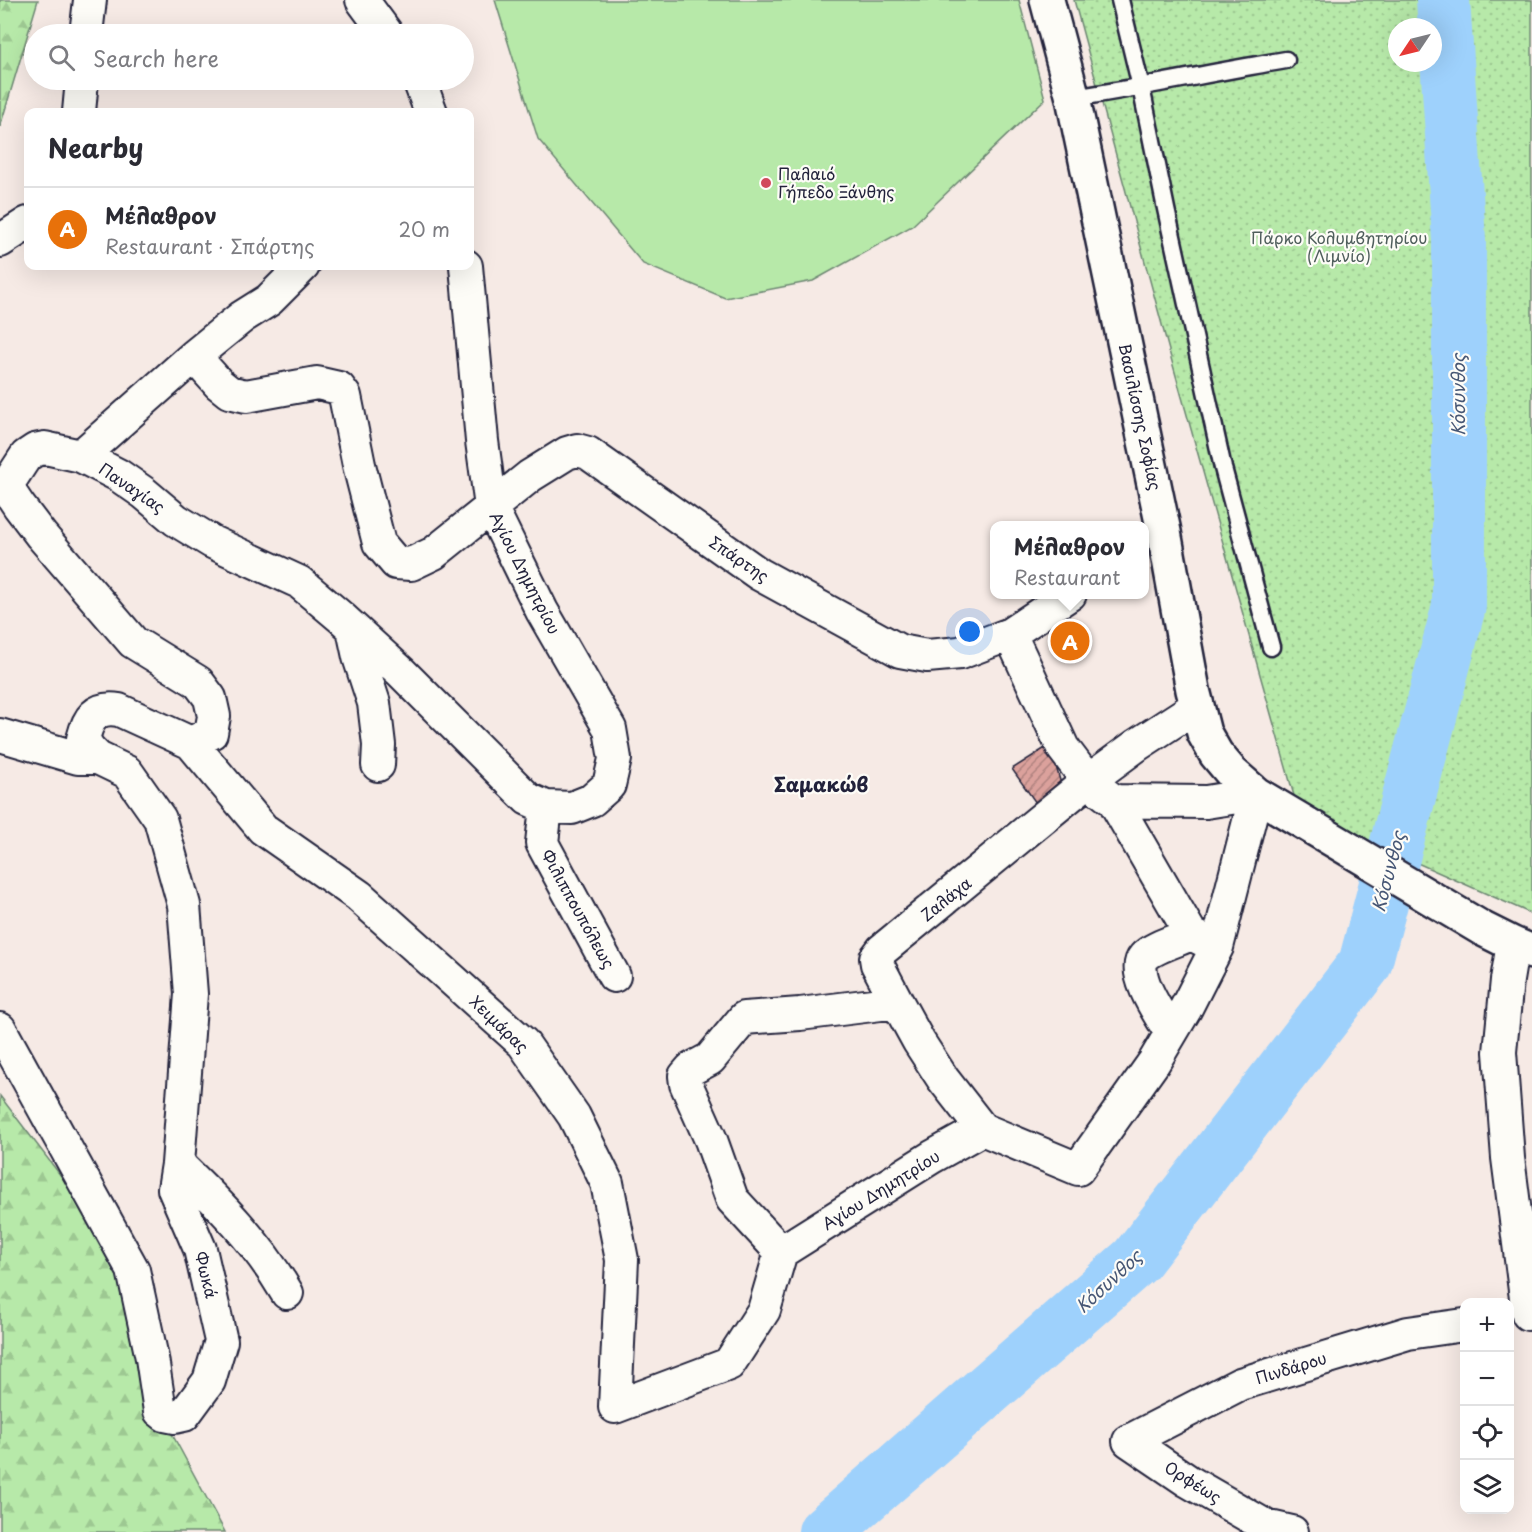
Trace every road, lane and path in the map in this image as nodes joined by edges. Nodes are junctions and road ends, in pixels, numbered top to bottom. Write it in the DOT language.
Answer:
graph roads {
  1 [pos="90,0"];
  2 [pos="362,0"];
  3 [pos="1047,0"];
  4 [pos="1119,0"];
  5 [pos="87,24"];
  6 [pos="380,24"];
  7 [pos="1286,60"];
  8 [pos="1142,87"];
  9 [pos="81,90"];
  10 [pos="422,90"];
  11 [pos="1073,98"];
  12 [pos="79,108"];
  13 [pos="429,108"];
  14 [pos="24,226"];
  15 [pos="0,241"];
  16 [pos="299,270"];
  17 [pos="466,270"];
  18 [pos="194,356"];
  19 [pos="81,456"];
  20 [pos="491,507"];
  21 [pos="1154,538"];
  22 [pos="1062,599"];
  23 [pos="353,629"];
  24 [pos="1010,634"];
  25 [pos="1271,647"];
  26 [pos="1197,706"];
  27 [pos="0,735"];
  28 [pos="191,743"];
  29 [pos="98,758"];
  30 [pos="378,765"];
  31 [pos="1088,781"];
  32 [pos="1256,794"];
  33 [pos="1114,801"];
  34 [pos="546,807"];
  35 [pos="1204,941"];
  36 [pos="1522,948"];
  37 [pos="614,976"];
  38 [pos="897,1002"];
  39 [pos="0,1029"];
  40 [pos="1171,1033"];
  41 [pos="982,1129"];
  42 [pos="178,1164"];
  43 [pos="781,1252"];
  44 [pos="287,1293"];
  45 [pos="1523,1315"];
  46 [pos="1460,1325"];
  47 [pos="1129,1441"];
  48 [pos="1273,1530"];
  1 -- 5 [label="street"];
  2 -- 6 [label="street"];
  3 -- 11 [label="main road, Βασιλίσσης Σοφίας"];
  4 -- 8 [label="lane"];
  7 -- 8 [label="lane"];
  8 -- 11 [label="lane"];
  8 -- 25 [label="lane"];
  9 -- 12 [label="street"];
  10 -- 13 [label="street"];
  11 -- 21 [label="main road, Βασιλίσσης Σοφίας"];
  14 -- 15 [label="street"];
  16 -- 18 [label="street"];
  17 -- 20 [label="street, Αγίου Δημητρίου"];
  18 -- 19 [label="street"];
  18 -- 20 [label="street"];
  19 -- 23 [label="street, Παναγίας"];
  19 -- 28 [label="street, Παναγίας"];
  20 -- 24 [label="street, Σπάρτης"];
  20 -- 34 [label="street, Αγίου Δημητρίου"];
  21 -- 26 [label="main road, Βασιλίσσης Σοφίας"];
  22 -- 24 [label="street, Σπάρτης"];
  23 -- 30 [label="street"];
  23 -- 34 [label="street, Παναγίας"];
  24 -- 31 [label="street"];
  26 -- 31 [label="street, Ζαλάχα"];
  26 -- 32 [label="main road, Βασιλίσσης Σοφίας"];
  27 -- 29 [label="street"];
  28 -- 29 [label="street"];
  28 -- 43 [label="street, Χειμάρας"];
  29 -- 42 [label="street, Φωκά"];
  31 -- 33 [label="street"];
  31 -- 38 [label="street, Ζαλάχα"];
  32 -- 33 [label="street"];
  32 -- 35 [label="street"];
  32 -- 36 [label="main road, Βασιλίσσης Σοφίας"];
  33 -- 35 [label="street"];
  34 -- 37 [label="street, Φιλιππουπόλεως"];
  35 -- 40 [label="street"];
  35 -- 40 [label="street"];
  36 -- 45 [label="street"];
  38 -- 41 [label="street, Ζαλάχα"];
  38 -- 43 [label="street"];
  39 -- 42 [label="street, Φωκά"];
  40 -- 41 [label="street"];
  41 -- 43 [label="street, Αγίου Δημητρίου"];
  42 -- 44 [label="street"];
  46 -- 47 [label="street, Πινδάρου"];
  47 -- 48 [label="street, Ορφέως"];
}
